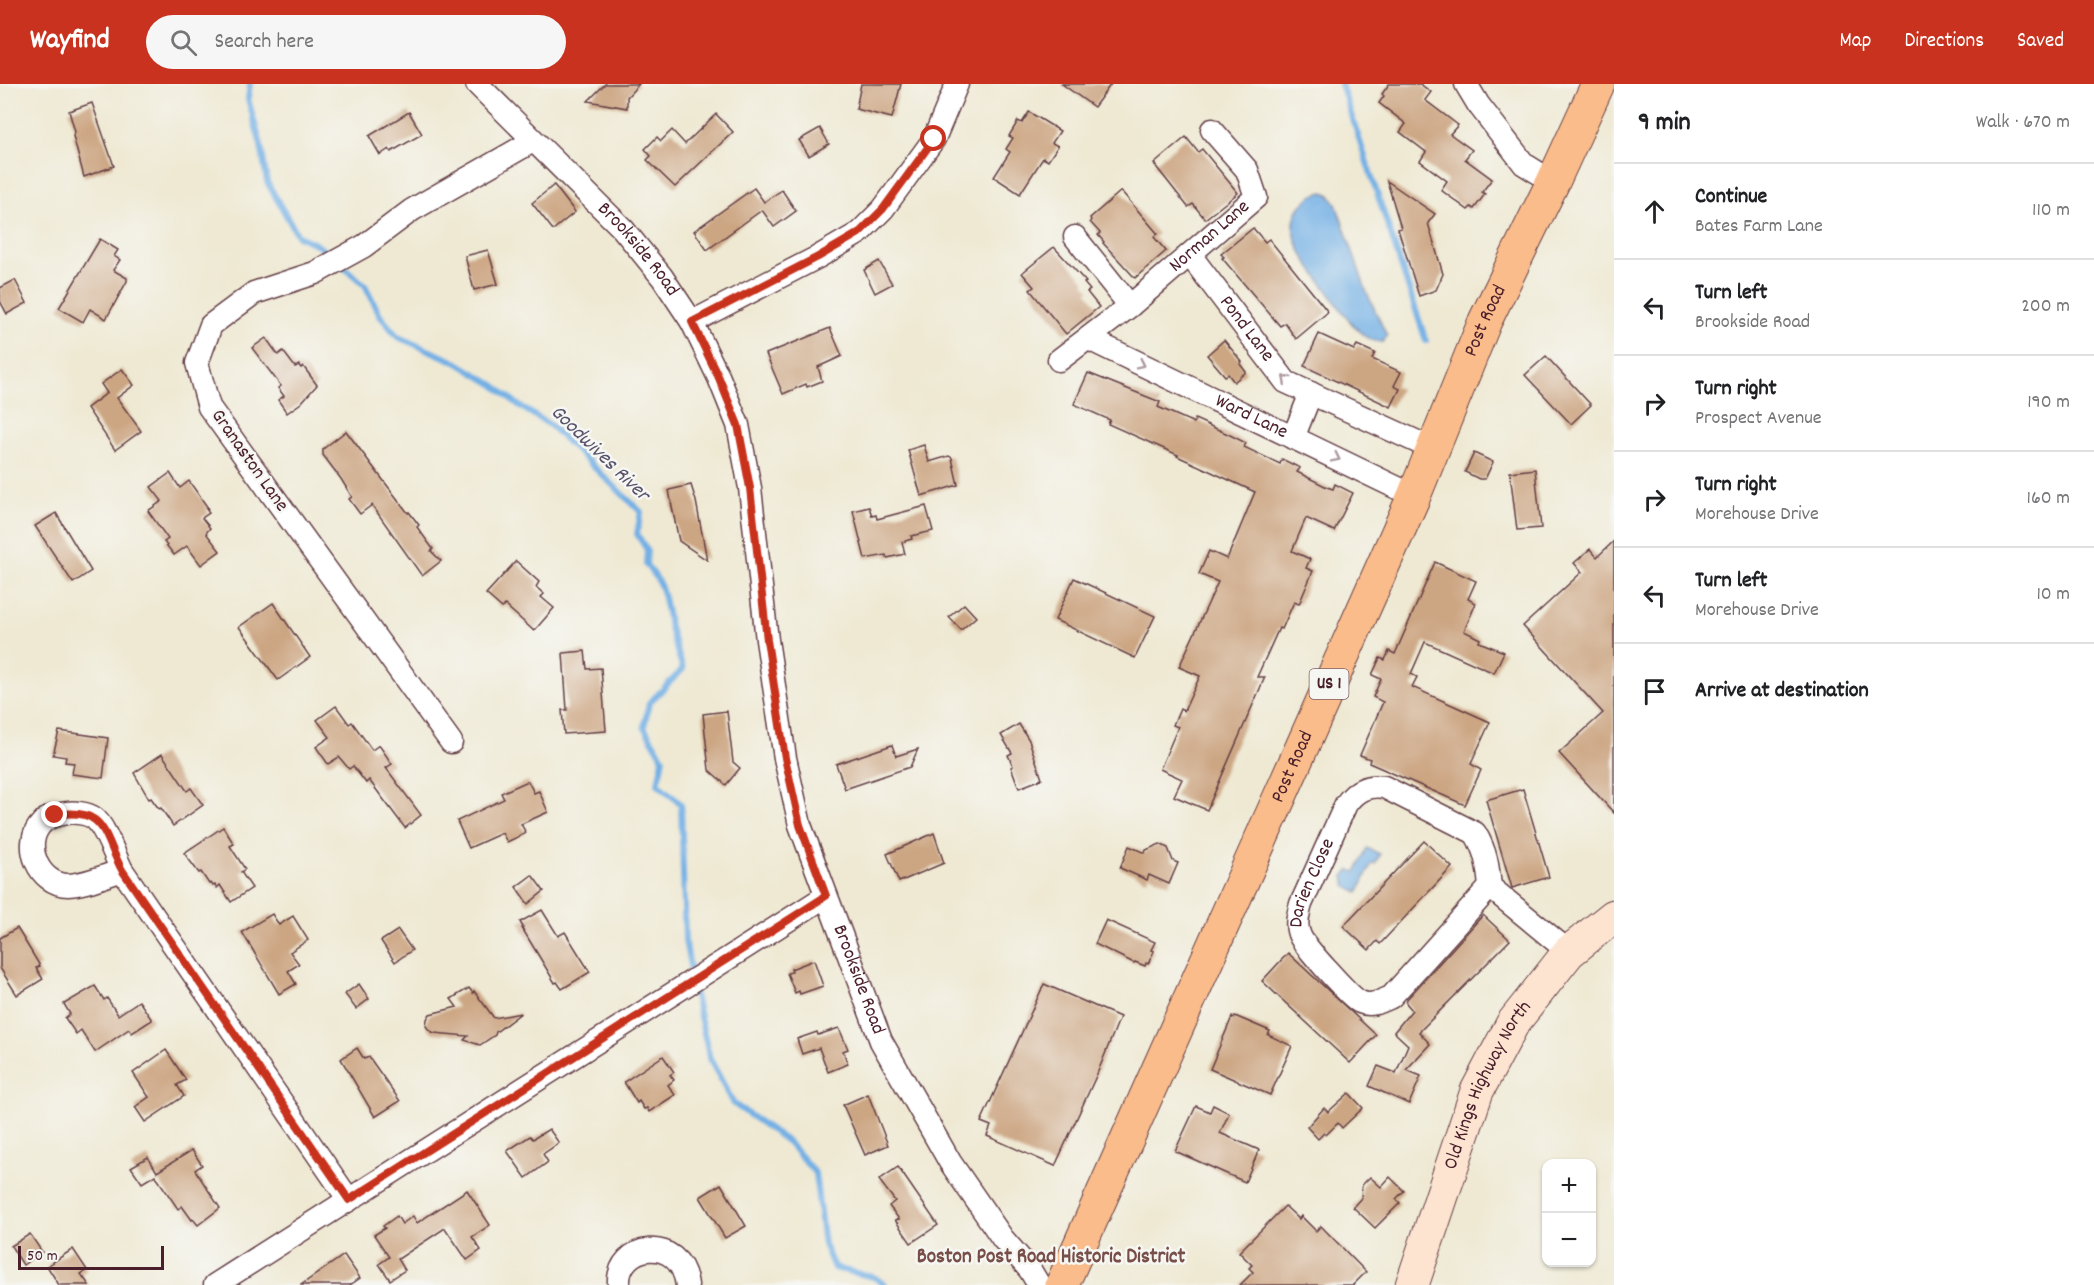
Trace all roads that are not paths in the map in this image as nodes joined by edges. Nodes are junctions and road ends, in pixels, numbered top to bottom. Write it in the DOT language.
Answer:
graph roads {
  1 [pos="477,84"];
  2 [pos="957,84"];
  3 [pos="1466,84"];
  4 [pos="1599,103"];
  5 [pos="1212,130"];
  6 [pos="533,141"];
  7 [pos="1553,182"];
  8 [pos="1075,237"];
  9 [pos="1190,255"];
  10 [pos="1130,306"];
  11 [pos="692,322"];
  12 [pos="1089,339"];
  13 [pos="1059,360"];
  14 [pos="1311,393"];
  15 [pos="1293,438"];
  16 [pos="1433,449"];
  17 [pos="1414,496"];
  18 [pos="451,742"];
  19 [pos="122,870"];
  20 [pos="1490,887"];
  21 [pos="826,896"];
  22 [pos="1614,916"];
  23 [pos="1569,952"];
  24 [pos="349,1200"];
  25 [pos="215,1285"];
  26 [pos="618,1285"];
  27 [pos="687,1285"];
  28 [pos="1039,1285"];
  29 [pos="1062,1285"];
  30 [pos="1412,1285"];
  1 -- 6 [label="street, Brookside Road"];
  2 -- 11 [label="street"];
  3 -- 7 [label="street"];
  4 -- 7 [label="main road, Post Road / US 1"];
  5 -- 9 [label="street, Norman Lane"];
  6 -- 11 [label="street, Brookside Road"];
  6 -- 18 [label="street, Granaston Lane"];
  7 -- 16 [label="main road, Post Road / US 1"];
  8 -- 10 [label="street"];
  9 -- 10 [label="street, Norman Lane"];
  14 -- 9 [label="street, Pond Lane, one-way"];
  10 -- 12 [label="street, Norman Lane"];
  11 -- 21 [label="street, Brookside Road"];
  12 -- 13 [label="street, Norman Lane"];
  12 -- 15 [label="street, Ward Lane, one-way"];
  14 -- 15 [label="street"];
  14 -- 16 [label="street, Pond Lane"];
  15 -- 17 [label="street, Ward Lane, one-way"];
  16 -- 17 [label="main road, Post Road / US 1"];
  17 -- 29 [label="main road, Post Road / US 1"];
  19 -- 24 [label="street"];
  20 -- 20 [label="street, Darien Close"];
  20 -- 23 [label="street"];
  21 -- 24 [label="street"];
  21 -- 28 [label="street, Brookside Road"];
  22 -- 23 [label="street, Old Kings Highway North"];
  23 -- 30 [label="street, Old Kings Highway North"];
  24 -- 25 [label="street"];
  26 -- 27 [label="street"];
}
